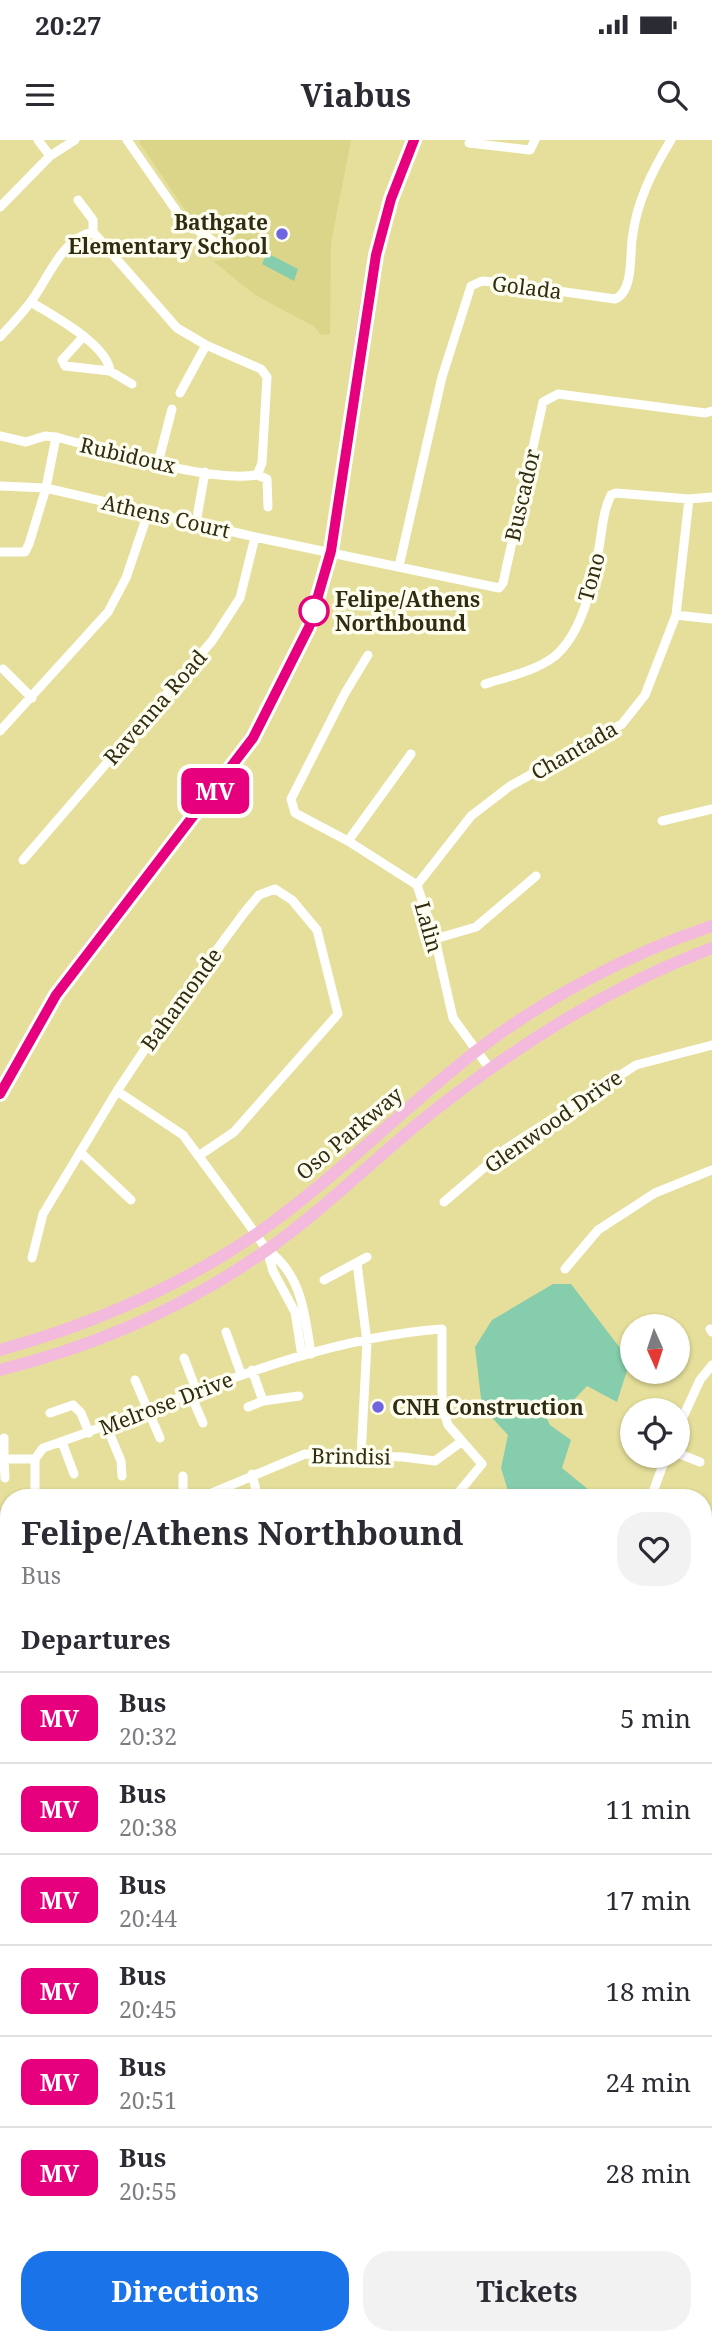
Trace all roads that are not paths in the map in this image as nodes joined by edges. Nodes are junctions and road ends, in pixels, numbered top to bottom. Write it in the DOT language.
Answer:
graph roads {
  1 [pos="38,140"];
  2 [pos="75,140"];
  3 [pos="127,140"];
  4 [pos="414,140"];
  5 [pos="535,140"];
  6 [pos="671,140"];
  7 [pos="469,143"];
  8 [pos="50,156"];
  9 [pos="78,200"];
  10 [pos="0,206"];
  11 [pos="93,232"];
  12 [pos="216,244"];
  13 [pos="31,302"];
  14 [pos="84,336"];
  15 [pos="0,337"];
  16 [pos="206,345"];
  17 [pos="110,371"];
  18 [pos="132,384"];
  19 [pos="180,393"];
  20 [pos="172,410"];
  21 [pos="712,411"];
  22 [pos="0,436"];
  23 [pos="56,437"];
  24 [pos="158,463"];
  25 [pos="205,472"];
  26 [pos="257,475"];
  27 [pos="0,486"];
  28 [pos="46,488"];
  29 [pos="712,497"];
  30 [pos="689,499"];
  31 [pos="268,507"];
  32 [pos="148,513"];
  33 [pos="196,523"];
  34 [pos="255,537"];
  35 [pos="331,551"];
  36 [pos="0,552"];
  37 [pos="399,566"];
  38 [pos="676,614"];
  39 [pos="712,619"];
  40 [pos="368,655"];
  41 [pos="3,669"];
  42 [pos="485,684"];
  43 [pos="32,698"];
  44 [pos="0,731"];
  45 [pos="411,754"];
  46 [pos="712,809"];
  47 [pos="663,821"];
  48 [pos="348,841"];
  49 [pos="23,860"];
  50 [pos="536,876"];
  51 [pos="417,885"];
  52 [pos="712,926"];
  53 [pos="435,939"];
  54 [pos="712,948"];
  55 [pos="712,1045"];
  56 [pos="476,1051"];
  57 [pos="489,1069"];
  58 [pos="117,1091"];
  59 [pos="0,1094"];
  60 [pos="80,1152"];
  61 [pos="200,1155"];
  62 [pos="712,1170"];
  63 [pos="131,1200"];
  64 [pos="444,1202"];
  65 [pos="256,1234"];
  66 [pos="267,1250"];
  67 [pos="367,1257"];
  68 [pos="32,1258"];
  69 [pos="357,1263"];
  70 [pos="565,1269"];
  71 [pos="324,1280"];
  72 [pos="302,1301"];
  73 [pos="291,1305"];
  74 [pos="226,1332"];
  75 [pos="367,1342"];
  76 [pos="0,1350"];
  77 [pos="307,1355"];
  78 [pos="184,1358"];
  79 [pos="712,1366"];
  80 [pos="0,1370"];
  81 [pos="253,1370"];
  82 [pos="241,1374"];
  83 [pos="135,1380"];
  84 [pos="194,1393"];
  85 [pos="299,1396"];
  86 [pos="263,1401"];
  87 [pos="690,1402"];
  88 [pos="248,1407"];
  89 [pos="149,1409"];
  90 [pos="51,1413"];
  91 [pos="203,1423"];
  92 [pos="107,1425"];
  93 [pos="89,1433"];
  94 [pos="4,1438"];
  95 [pos="160,1438"];
  96 [pos="62,1442"];
  97 [pos="461,1442"];
  98 [pos="361,1456"];
  99 [pos="690,1458"];
  100 [pos="35,1459"];
  101 [pos="4,1460"];
  102 [pos="700,1462"];
  103 [pos="662,1468"];
  104 [pos="74,1474"];
  105 [pos="252,1474"];
  106 [pos="122,1476"];
  107 [pos="183,1476"];
  108 [pos="5,1478"];
  109 [pos="35,1489"];
  110 [pos="183,1489"];
  111 [pos="220,1489"];
  112 [pos="256,1489"];
  113 [pos="461,1489"];
  114 [pos="654,1489"];
  1 -- 8 [label="street"];
  2 -- 8 [label="street"];
  3 -- 12 [label="street"];
  4 -- 35 [label="main road"];
  5 -- 7 [label="street"];
  6 -- 37 [label="street, Golada"];
  8 -- 10 [label="street"];
  9 -- 11 [label="street"];
  11 -- 13 [label="street"];
  11 -- 16 [label="street"];
  13 -- 14 [label="street"];
  13 -- 15 [label="street"];
  14 -- 17 [label="street"];
  14 -- 17 [label="street"];
  16 -- 19 [label="street"];
  16 -- 26 [label="street"];
  17 -- 18 [label="street"];
  20 -- 24 [label="street"];
  21 -- 37 [label="street, Buscador"];
  22 -- 23 [label="street, Rubidoux"];
  23 -- 24 [label="street, Rubidoux"];
  23 -- 28 [label="street"];
  24 -- 25 [label="street, Rubidoux"];
  25 -- 26 [label="street, Rubidoux"];
  25 -- 33 [label="street"];
  26 -- 31 [label="street"];
  27 -- 28 [label="street, Athens Court"];
  28 -- 32 [label="street, Athens Court"];
  28 -- 36 [label="street"];
  29 -- 30 [label="street"];
  30 -- 38 [label="street, Chantada"];
  30 -- 42 [label="street, Tono"];
  32 -- 33 [label="street, Athens Court"];
  32 -- 43 [label="street"];
  33 -- 34 [label="street, Athens Court"];
  34 -- 35 [label="street, Athens Court"];
  34 -- 49 [label="street, Ravenna Road"];
  35 -- 37 [label="street, Buscador"];
  35 -- 59 [label="main road"];
  38 -- 39 [label="street"];
  38 -- 51 [label="street, Chantada"];
  40 -- 48 [label="street, Lalin"];
  41 -- 43 [label="street"];
  43 -- 44 [label="street"];
  45 -- 48 [label="street"];
  46 -- 47 [label="street"];
  48 -- 51 [label="street, Lalin"];
  50 -- 53 [label="street"];
  51 -- 53 [label="street, Lalin"];
  52 -- 56 [label="main road, Oso Parkway"];
  53 -- 56 [label="street, Lalin"];
  54 -- 57 [label="main road, Oso Parkway"];
  55 -- 64 [label="street, Glenwood Drive"];
  56 -- 57 [label="street, Lalin"];
  56 -- 65 [label="main road, Oso Parkway"];
  57 -- 66 [label="main road, Oso Parkway"];
  58 -- 60 [label="street, Bahamonde"];
  58 -- 61 [label="street"];
  58 -- 61 [label="street, Bahamonde"];
  60 -- 63 [label="street"];
  60 -- 68 [label="street, Bahamonde"];
  61 -- 65 [label="street"];
  62 -- 70 [label="street"];
  65 -- 66 [label="street"];
  65 -- 76 [label="main road, Oso Parkway"];
  66 -- 72 [label="street"];
  66 -- 73 [label="street"];
  66 -- 80 [label="main road, Oso Parkway"];
  67 -- 69 [label="street"];
  69 -- 71 [label="street"];
  69 -- 75 [label="street"];
  72 -- 73 [label="street"];
  72 -- 77 [label="street"];
  73 -- 77 [label="street"];
  74 -- 82 [label="street"];
  75 -- 77 [label="street, Melrose Drive"];
  75 -- 97 [label="street, Melrose Drive"];
  75 -- 98 [label="street"];
  77 -- 81 [label="street, Melrose Drive"];
  78 -- 84 [label="street"];
  79 -- 87 [label="street"];
  81 -- 82 [label="street, Melrose Drive"];
  81 -- 86 [label="street"];
  82 -- 84 [label="street, Melrose Drive"];
  83 -- 89 [label="street"];
  84 -- 89 [label="street, Melrose Drive"];
  84 -- 91 [label="street"];
  85 -- 86 [label="street"];
  86 -- 88 [label="street"];
  89 -- 92 [label="street, Melrose Drive"];
  89 -- 95 [label="street"];
  90 -- 93 [label="street"];
  92 -- 93 [label="street, Melrose Drive"];
  92 -- 106 [label="street"];
  93 -- 96 [label="street, Melrose Drive"];
  94 -- 101 [label="street"];
  96 -- 100 [label="street, Melrose Drive"];
  96 -- 104 [label="street"];
  97 -- 98 [label="street, Brindisi"];
  97 -- 113 [label="street"];
  98 -- 105 [label="street, Brindisi"];
  99 -- 102 [label="street"];
  100 -- 101 [label="street"];
  100 -- 109 [label="street"];
  101 -- 108 [label="street"];
  103 -- 114 [label="street"];
  105 -- 111 [label="street, Brindisi"];
  105 -- 112 [label="street"];
  107 -- 110 [label="street"];
}
